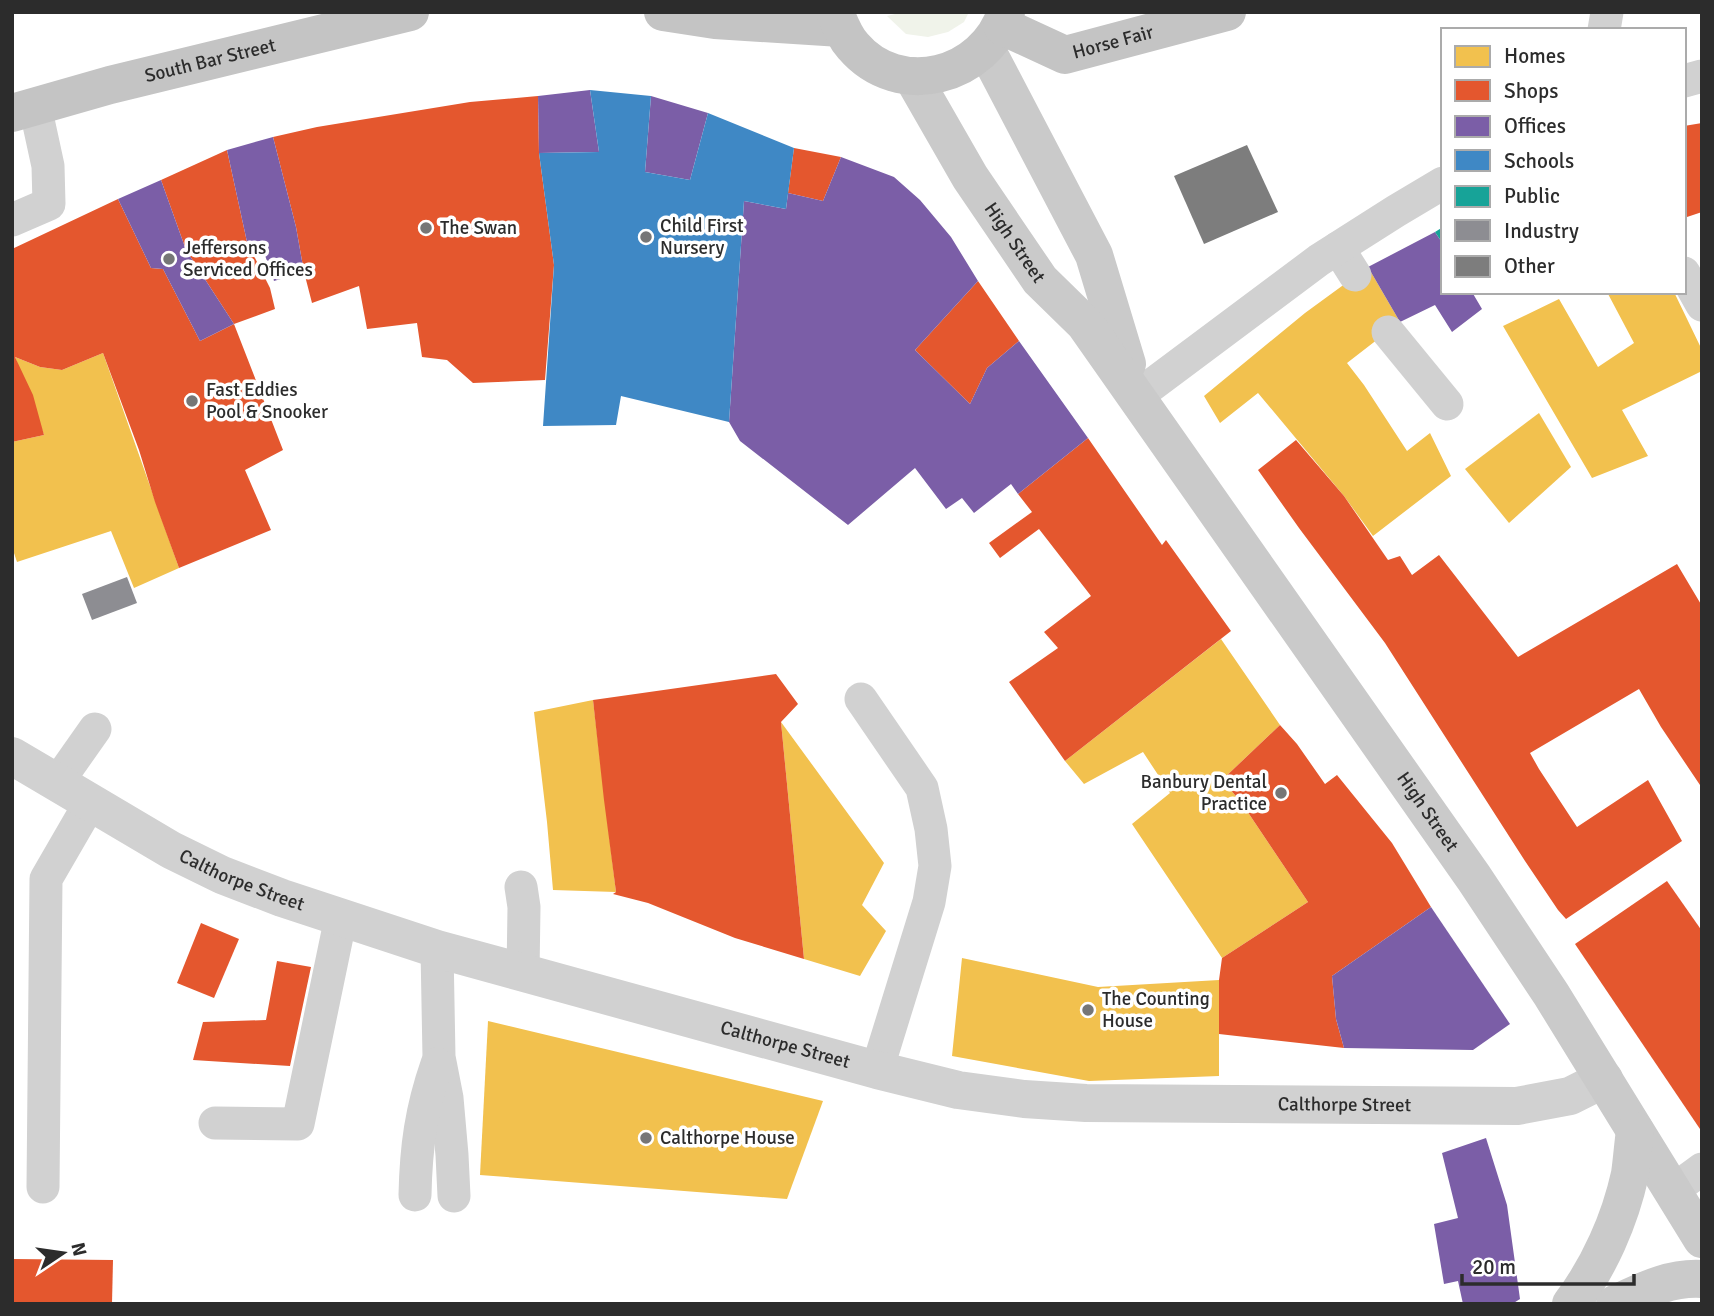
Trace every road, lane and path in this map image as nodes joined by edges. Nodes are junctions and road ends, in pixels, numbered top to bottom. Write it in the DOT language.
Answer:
graph roads {
  1 [pos="410,12"];
  2 [pos="663,12"];
  3 [pos="1227,12"];
  4 [pos="838,20"];
  5 [pos="998,29"];
  6 [pos="912,76"];
  7 [pos="24,110"];
  8 [pos="1441,185"];
  9 [pos="12,220"];
  10 [pos="1686,277"];
  11 [pos="1702,305"];
  12 [pos="1388,332"];
  13 [pos="1137,396"];
  14 [pos="1447,404"];
  15 [pos="861,699"];
  16 [pos="95,729"];
  17 [pos="12,756"];
  18 [pos="57,783"];
  19 [pos="90,803"];
  20 [pos="521,887"];
  21 [pos="341,917"];
  22 [pos="437,949"];
  23 [pos="523,973"];
  24 [pos="439,1056"];
  25 [pos="877,1070"];
  26 [pos="1604,1079"];
  27 [pos="215,1123"];
  28 [pos="1635,1130"];
  29 [pos="1687,1180"];
  30 [pos="43,1186"];
  31 [pos="415,1195"];
  32 [pos="454,1196"];
  33 [pos="1702,1239"];
  34 [pos="1702,1279"];
  35 [pos="1571,1304"];
  36 [pos="1615,1304"];
  1 -- 7 [label="main road, South Bar Street"];
  2 -- 4 [label="main road"];
  3 -- 5 [label="main road, Horse Fair"];
  4 -- 6 [label="main road"];
  5 -- 6 [label="main road"];
  5 -- 13 [label="street, High Street"];
  6 -- 13 [label="street, High Street"];
  7 -- 9 [label="lane"];
  8 -- 13 [label="lane"];
  10 -- 11 [label="lane"];
  12 -- 14 [label="lane"];
  13 -- 26 [label="street, High Street"];
  15 -- 25 [label="lane"];
  16 -- 18 [label="lane"];
  17 -- 18 [label="street, Calthorpe Street"];
  18 -- 19 [label="street, Calthorpe Street"];
  19 -- 21 [label="street, Calthorpe Street"];
  19 -- 30 [label="lane"];
  20 -- 23 [label="lane"];
  21 -- 22 [label="street, Calthorpe Street"];
  21 -- 27 [label="lane"];
  22 -- 23 [label="street, Calthorpe Street"];
  22 -- 24 [label="lane"];
  23 -- 25 [label="street, Calthorpe Street"];
  24 -- 31 [label="lane"];
  24 -- 32 [label="lane"];
  25 -- 26 [label="street, Calthorpe Street"];
  26 -- 28 [label="street, High Street"];
  28 -- 29 [label="street, High Street"];
  28 -- 35 [label="street"];
  29 -- 33 [label="street, High Street"];
  34 -- 36 [label="street"];
}
